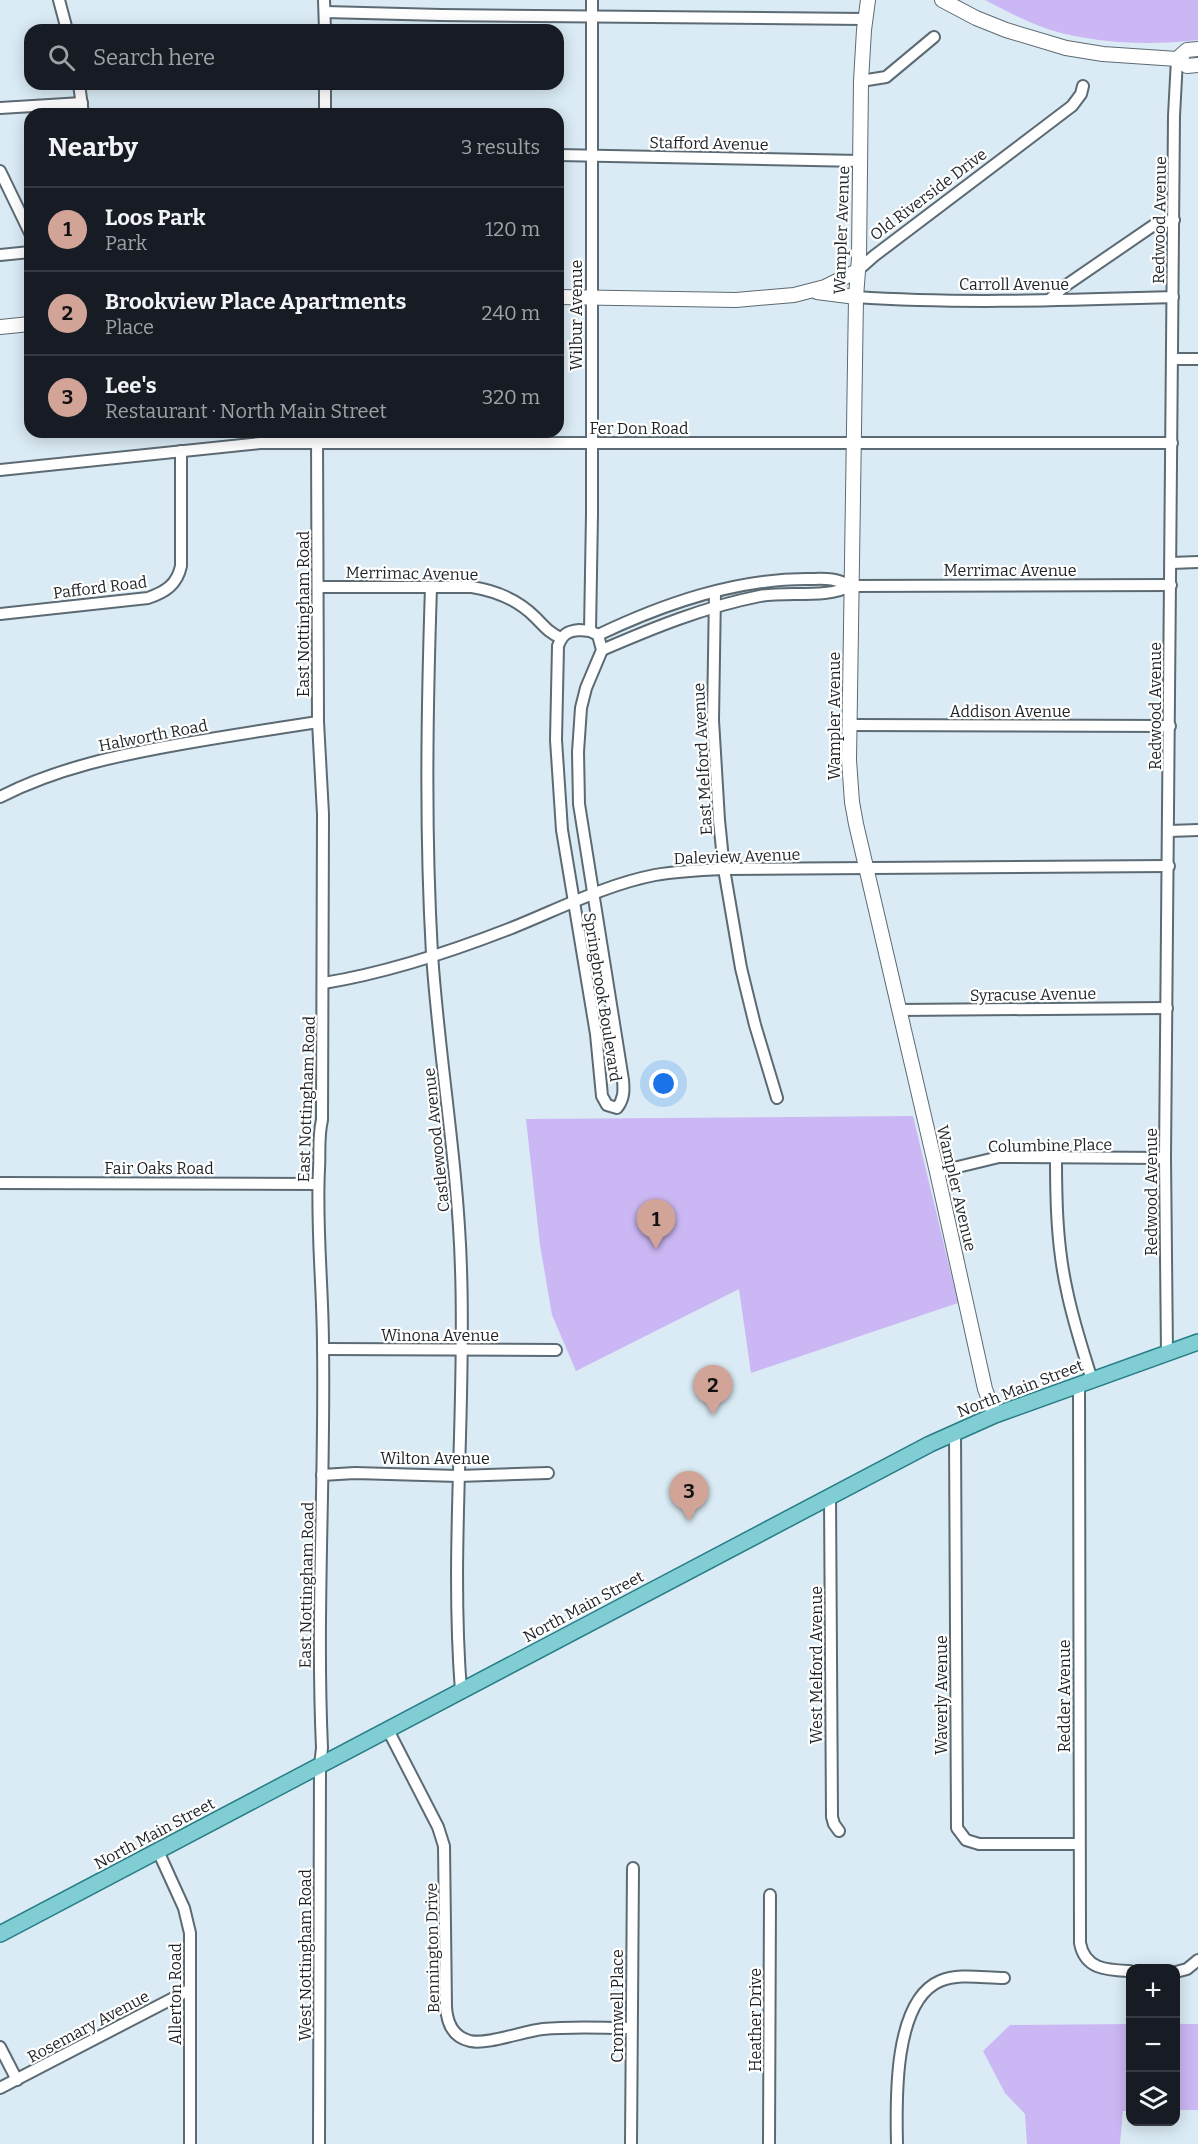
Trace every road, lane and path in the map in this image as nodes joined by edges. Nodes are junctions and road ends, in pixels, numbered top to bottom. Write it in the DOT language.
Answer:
graph roads {
  1 [pos="59,0"];
  2 [pos="324,0"];
  3 [pos="592,0"];
  4 [pos="868,0"];
  5 [pos="942,0"];
  6 [pos="325,12"];
  7 [pos="592,16"];
  8 [pos="865,19"];
  9 [pos="65,24"];
  10 [pos="325,24"];
  11 [pos="934,37"];
  12 [pos="1198,49"];
  13 [pos="1177,59"];
  14 [pos="1198,65"];
  15 [pos="861,81"];
  16 [pos="1083,86"];
  17 [pos="80,90"];
  18 [pos="325,90"];
  19 [pos="0,108"];
  20 [pos="24,108"];
  21 [pos="83,108"];
  22 [pos="325,108"];
  23 [pos="564,155"];
  24 [pos="593,156"];
  25 [pos="860,161"];
  26 [pos="0,171"];
  27 [pos="1174,220"];
  28 [pos="24,221"];
  29 [pos="24,253"];
  30 [pos="0,255"];
  31 [pos="857,271"];
  32 [pos="812,292"];
  33 [pos="564,297"];
  34 [pos="856,297"];
  35 [pos="1173,297"];
  36 [pos="591,298"];
  37 [pos="1050,300"];
  38 [pos="24,325"];
  39 [pos="0,327"];
  40 [pos="1173,359"];
  41 [pos="1198,359"];
  42 [pos="317,438"];
  43 [pos="592,443"];
  44 [pos="854,443"];
  45 [pos="1172,443"];
  46 [pos="317,444"];
  47 [pos="181,451"];
  48 [pos="0,470"];
  49 [pos="1198,562"];
  50 [pos="1171,563"];
  51 [pos="1171,585"];
  52 [pos="850,586"];
  53 [pos="318,587"];
  54 [pos="431,587"];
  55 [pos="715,592"];
  56 [pos="716,607"];
  57 [pos="0,614"];
  58 [pos="594,633"];
  59 [pos="561,638"];
  60 [pos="602,650"];
  61 [pos="318,722"];
  62 [pos="849,725"];
  63 [pos="1170,726"];
  64 [pos="0,797"];
  65 [pos="1198,830"];
  66 [pos="1169,831"];
  67 [pos="1168,866"];
  68 [pos="866,868"];
  69 [pos="724,869"];
  70 [pos="592,894"];
  71 [pos="573,903"];
  72 [pos="433,956"];
  73 [pos="324,982"];
  74 [pos="1167,1008"];
  75 [pos="898,1010"];
  76 [pos="777,1098"];
  77 [pos="1056,1157"];
  78 [pos="1164,1158"];
  79 [pos="937,1172"];
  80 [pos="0,1183"];
  81 [pos="318,1184"];
  82 [pos="1198,1342"];
  83 [pos="324,1349"];
  84 [pos="463,1350"];
  85 [pos="556,1350"];
  86 [pos="1167,1353"];
  87 [pos="1086,1382"];
  88 [pos="996,1415"];
  89 [pos="955,1432"];
  90 [pos="548,1473"];
  91 [pos="322,1475"];
  92 [pos="459,1476"];
  93 [pos="830,1496"];
  94 [pos="461,1691"];
  95 [pos="388,1731"];
  96 [pos="320,1766"];
  97 [pos="839,1831"];
  98 [pos="1079,1844"];
  99 [pos="158,1851"];
  100 [pos="633,1869"];
  101 [pos="770,1895"];
  102 [pos="0,1934"];
  103 [pos="1198,1960"];
  104 [pos="1126,1971"];
  105 [pos="1180,1971"];
  106 [pos="1004,1978"];
  107 [pos="189,1990"];
  108 [pos="631,2028"];
  109 [pos="0,2047"];
  110 [pos="17,2080"];
  111 [pos="0,2088"];
  112 [pos="190,2144"];
  113 [pos="319,2144"];
  114 [pos="631,2144"];
  115 [pos="769,2144"];
  116 [pos="897,2144"];
  1 -- 9 [label="street"];
  2 -- 6 [label="street"];
  3 -- 7 [label="street, Wilbur Avenue"];
  4 -- 8 [label="street, Wampler Avenue"];
  5 -- 13 [label="street"];
  6 -- 7 [label="street"];
  6 -- 10 [label="street"];
  7 -- 8 [label="street"];
  7 -- 24 [label="street, Wilbur Avenue"];
  8 -- 15 [label="street, Wampler Avenue"];
  11 -- 15 [label="street"];
  12 -- 13 [label="street"];
  13 -- 14 [label="street"];
  13 -- 27 [label="street, Redwood Avenue"];
  15 -- 25 [label="street, Wampler Avenue"];
  16 -- 31 [label="street, Old Riverside Drive"];
  17 -- 21 [label="street"];
  18 -- 22 [label="street"];
  19 -- 20 [label="street"];
  23 -- 24 [label="street, Stafford Avenue"];
  24 -- 25 [label="street, Stafford Avenue"];
  24 -- 36 [label="street, Wilbur Avenue"];
  25 -- 31 [label="street, Wampler Avenue"];
  26 -- 28 [label="street"];
  27 -- 35 [label="street, Redwood Avenue"];
  27 -- 37 [label="street"];
  29 -- 30 [label="street"];
  31 -- 32 [label="street, Old Riverside Drive"];
  31 -- 34 [label="street, Wampler Avenue"];
  32 -- 34 [label="street"];
  32 -- 36 [label="street, Old Riverside Drive"];
  33 -- 36 [label="street, Old Riverside Drive"];
  34 -- 37 [label="street, Carroll Avenue"];
  34 -- 44 [label="street, Wampler Avenue"];
  35 -- 37 [label="street, Carroll Avenue"];
  35 -- 40 [label="street, Redwood Avenue"];
  36 -- 43 [label="street, Wilbur Avenue"];
  38 -- 39 [label="street"];
  40 -- 41 [label="street"];
  40 -- 45 [label="street, Redwood Avenue"];
  42 -- 46 [label="street, East Nottingham Road"];
  43 -- 44 [label="street, Fer Don Road"];
  43 -- 46 [label="street, Fer Don Road"];
  43 -- 58 [label="street, Wilbur Avenue"];
  44 -- 45 [label="street, Fer Don Road"];
  44 -- 52 [label="street, Wampler Avenue"];
  45 -- 50 [label="street, Redwood Avenue"];
  46 -- 47 [label="street, Fer Don Road"];
  46 -- 53 [label="street, East Nottingham Road"];
  47 -- 48 [label="street, Fer Don Road"];
  47 -- 57 [label="street, Pafford Road"];
  49 -- 50 [label="street"];
  50 -- 51 [label="street, Redwood Avenue"];
  51 -- 52 [label="street, Merrimac Avenue"];
  51 -- 63 [label="street, Redwood Avenue"];
  52 -- 55 [label="street, Merrimac Avenue"];
  52 -- 56 [label="street, Merrimac Avenue"];
  52 -- 62 [label="street, Wampler Avenue"];
  53 -- 54 [label="street, Merrimac Avenue"];
  53 -- 61 [label="street, East Nottingham Road"];
  54 -- 59 [label="street, Merrimac Avenue"];
  54 -- 72 [label="street, Castlewood Avenue"];
  55 -- 56 [label="street, East Melford Avenue"];
  55 -- 58 [label="street, Merrimac Avenue"];
  56 -- 60 [label="street, Merrimac Avenue"];
  56 -- 69 [label="street, East Melford Avenue"];
  58 -- 59 [label="street"];
  58 -- 60 [label="street"];
  59 -- 71 [label="street, Springbrook Boulevard"];
  60 -- 70 [label="street, Springbrook Boulevard"];
  61 -- 64 [label="street, Halworth Road"];
  61 -- 73 [label="street, East Nottingham Road"];
  62 -- 63 [label="street, Addison Avenue"];
  62 -- 68 [label="street, Wampler Avenue"];
  63 -- 66 [label="street, Redwood Avenue"];
  65 -- 66 [label="street"];
  66 -- 67 [label="street, Redwood Avenue"];
  67 -- 68 [label="street, Daleview Avenue"];
  67 -- 74 [label="street, Redwood Avenue"];
  68 -- 69 [label="street, Daleview Avenue"];
  68 -- 75 [label="street, Wampler Avenue"];
  69 -- 70 [label="street, Daleview Avenue"];
  69 -- 76 [label="street, East Melford Avenue"];
  70 -- 71 [label="street, Daleview Avenue"];
  70 -- 71 [label="street, Springbrook Boulevard"];
  71 -- 72 [label="street, Daleview Avenue"];
  72 -- 73 [label="street, Daleview Avenue"];
  72 -- 84 [label="street, Castlewood Avenue"];
  73 -- 81 [label="street, East Nottingham Road"];
  74 -- 75 [label="street, Syracuse Avenue"];
  74 -- 78 [label="street, Redwood Avenue"];
  75 -- 79 [label="street, Wampler Avenue"];
  77 -- 78 [label="street, Columbine Place"];
  77 -- 79 [label="street, Columbine Place"];
  77 -- 87 [label="street, Redder Avenue"];
  78 -- 86 [label="street, Redwood Avenue"];
  79 -- 88 [label="street, Wampler Avenue"];
  80 -- 81 [label="street, Fair Oaks Road"];
  81 -- 83 [label="street, East Nottingham Road"];
  82 -- 86 [label="main road, North Main Street"];
  83 -- 84 [label="street, Winona Avenue"];
  83 -- 91 [label="street, East Nottingham Road"];
  84 -- 85 [label="street, Winona Avenue"];
  84 -- 92 [label="street, Castlewood Avenue"];
  86 -- 87 [label="main road, North Main Street"];
  87 -- 88 [label="main road, North Main Street"];
  87 -- 98 [label="street, Redder Avenue"];
  88 -- 89 [label="main road, North Main Street"];
  89 -- 93 [label="main road, North Main Street"];
  89 -- 98 [label="street, Waverly Avenue"];
  90 -- 92 [label="street, Wilton Avenue"];
  91 -- 92 [label="street, Wilton Avenue"];
  91 -- 96 [label="street, East Nottingham Road"];
  92 -- 94 [label="street, Castlewood Avenue"];
  93 -- 94 [label="main road, North Main Street"];
  93 -- 97 [label="street, West Melford Avenue"];
  94 -- 95 [label="main road, North Main Street"];
  95 -- 96 [label="main road, North Main Street"];
  95 -- 108 [label="street, Bennington Drive"];
  96 -- 99 [label="main road, North Main Street"];
  96 -- 113 [label="street, West Nottingham Road"];
  98 -- 104 [label="street, Redder Avenue"];
  99 -- 102 [label="main road, North Main Street"];
  99 -- 107 [label="street, Allerton Road"];
  100 -- 108 [label="street, Cromwell Place"];
  101 -- 115 [label="street, Heather Drive"];
  103 -- 105 [label="street"];
  106 -- 116 [label="street"];
  107 -- 110 [label="street, Rosemary Avenue"];
  107 -- 112 [label="street, Allerton Road"];
  108 -- 114 [label="street, Cromwell Place"];
  109 -- 110 [label="street"];
  110 -- 111 [label="street, Rosemary Avenue"];
}
